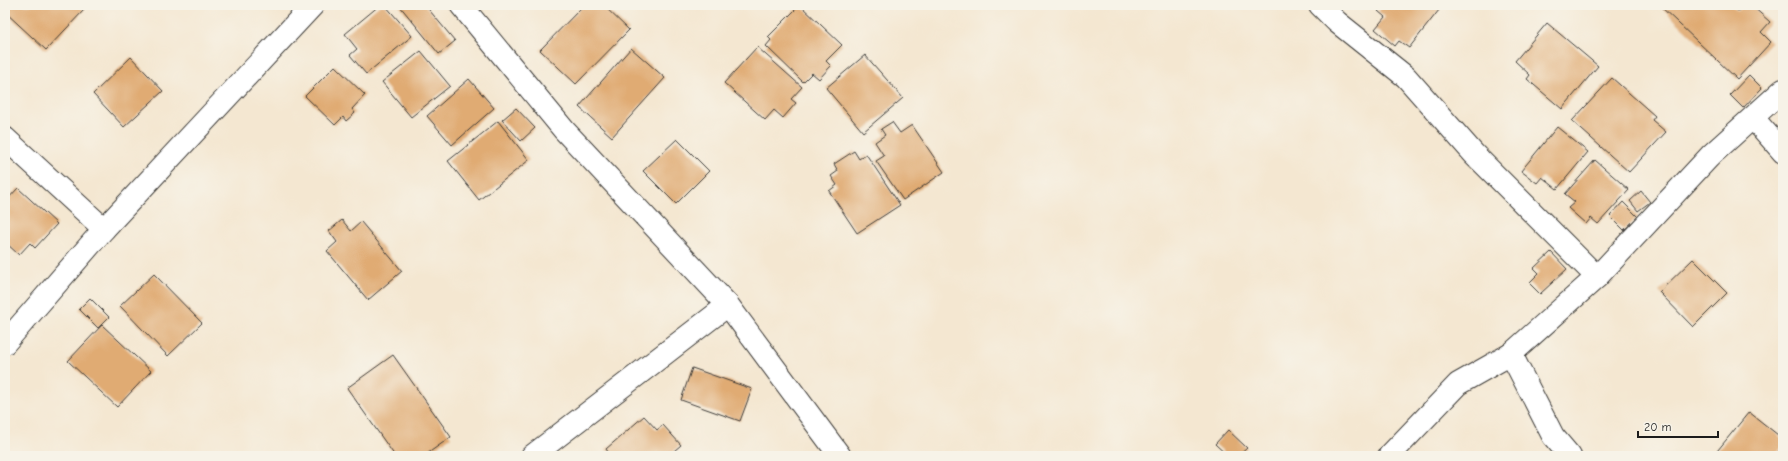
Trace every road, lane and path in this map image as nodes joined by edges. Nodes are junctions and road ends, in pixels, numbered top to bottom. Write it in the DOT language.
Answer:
graph roads {
  1 [pos="313,5"];
  2 [pos="461,5"];
  3 [pos="1320,5"];
  4 [pos="1783,90"];
  5 [pos="1753,118"];
  6 [pos="5,138"];
  7 [pos="1783,152"];
  8 [pos="104,229"];
  9 [pos="1597,277"];
  10 [pos="728,305"];
  11 [pos="5,343"];
  12 [pos="1511,354"];
  13 [pos="532,456"];
  14 [pos="840,456"];
  15 [pos="1389,456"];
  16 [pos="1570,456"];
  1 -- 8 [label="street"];
  2 -- 10 [label="street"];
  3 -- 9 [label="street"];
  4 -- 5 [label="street"];
  5 -- 7 [label="street"];
  5 -- 9 [label="street"];
  6 -- 8 [label="street"];
  8 -- 11 [label="street"];
  9 -- 12 [label="street"];
  10 -- 13 [label="street"];
  10 -- 14 [label="street"];
  12 -- 15 [label="street"];
  12 -- 16 [label="street"];
}
